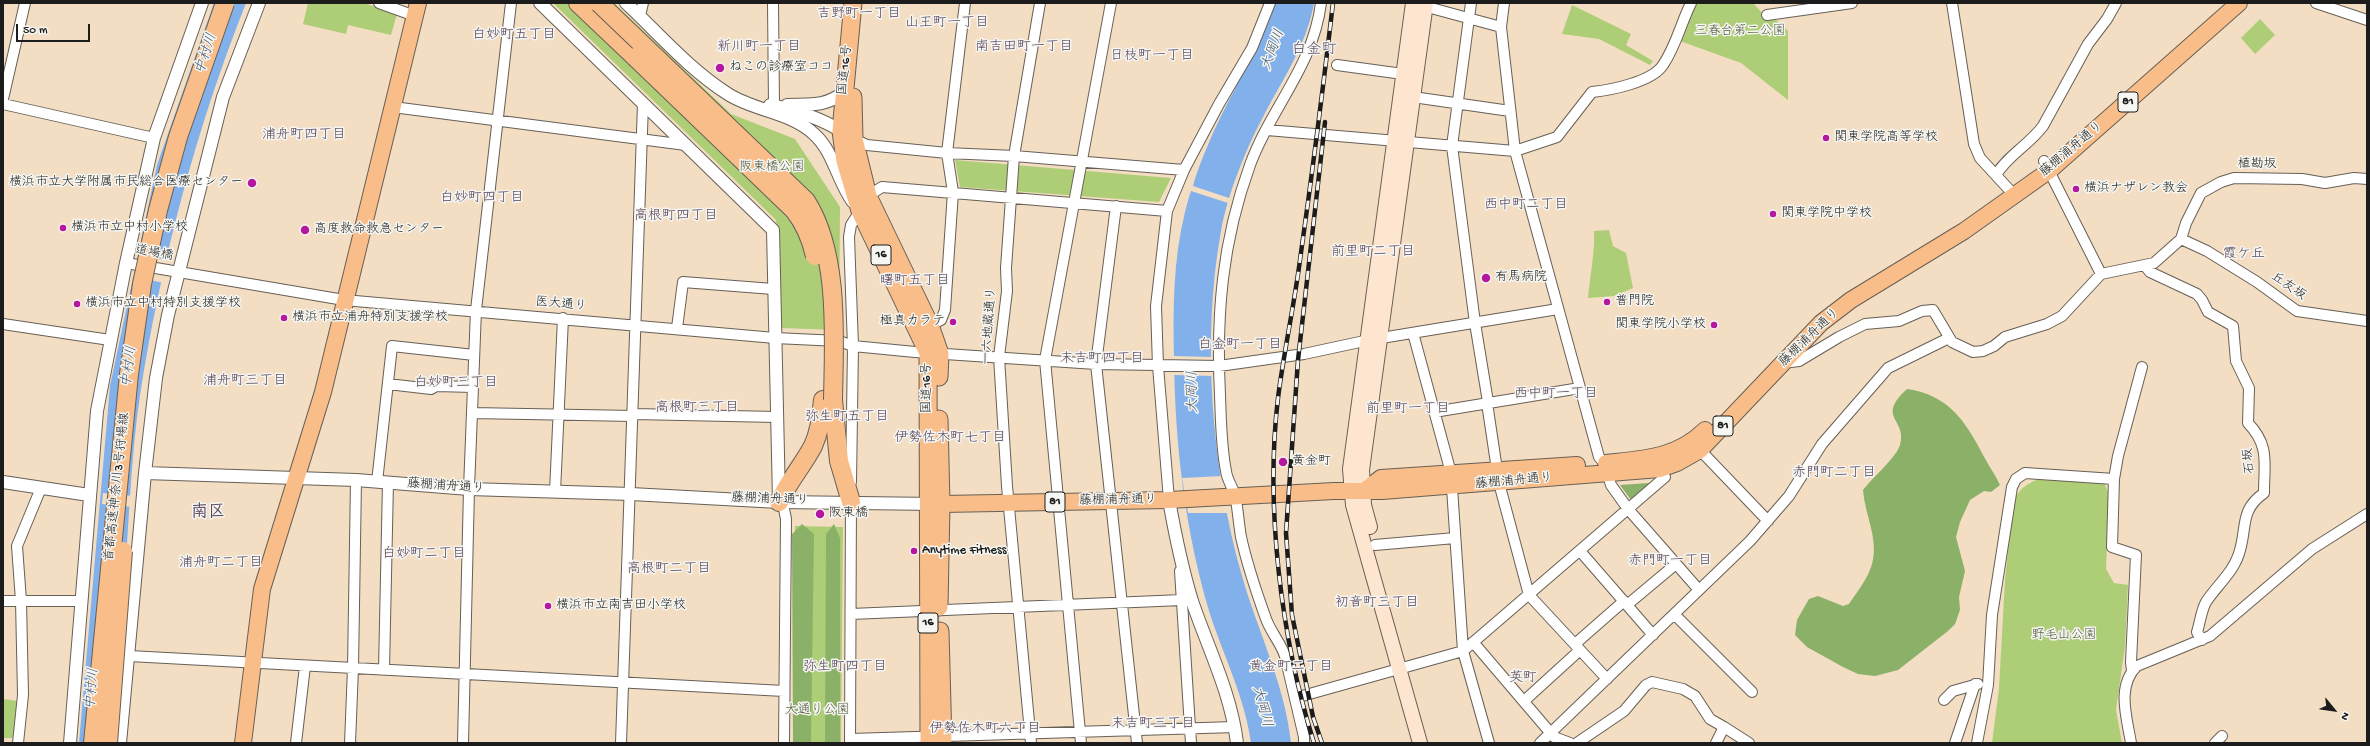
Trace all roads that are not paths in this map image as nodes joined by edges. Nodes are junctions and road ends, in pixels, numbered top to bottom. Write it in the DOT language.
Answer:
graph roads {
  1 [pos="25,3"];
  2 [pos="200,3"];
  3 [pos="225,3"];
  4 [pos="236,3"];
  5 [pos="259,3"];
  6 [pos="379,3"];
  7 [pos="511,3"];
  8 [pos="540,3"];
  9 [pos="578,3"];
  10 [pos="599,3"];
  11 [pos="626,3"];
  12 [pos="643,3"];
  13 [pos="773,3"];
  14 [pos="853,3"];
  15 [pos="863,3"];
  16 [pos="965,3"];
  17 [pos="1040,3"];
  18 [pos="1111,3"];
  19 [pos="1270,3"];
  20 [pos="1321,3"];
  21 [pos="1471,3"];
  22 [pos="1504,3"];
  23 [pos="1691,3"];
  24 [pos="1852,3"];
  25 [pos="1952,3"];
  26 [pos="2116,3"];
  27 [pos="2223,3"];
  28 [pos="2239,3"];
  29 [pos="2316,3"];
  30 [pos="1419,4"];
  31 [pos="1837,4"];
  32 [pos="417,9"];
  33 [pos="1767,14"];
  34 [pos="640,16"];
  35 [pos="1469,18"];
  36 [pos="2367,20"];
  37 [pos="1501,27"];
  38 [pos="1337,65"];
  39 [pos="1403,74"];
  40 [pos="843,93"];
  41 [pos="1413,97"];
  42 [pos="3,99"];
  43 [pos="743,101"];
  44 [pos="644,102"];
  45 [pos="1458,103"];
  46 [pos="3,104"];
  47 [pos="774,106"];
  48 [pos="393,107"];
  49 [pos="1510,110"];
  50 [pos="497,121"];
  51 [pos="1267,130"];
  52 [pos="848,135"];
  53 [pos="154,138"];
  54 [pos="644,139"];
  55 [pos="1400,141"];
  56 [pos="686,145"];
  57 [pos="1452,146"];
  58 [pos="1515,151"];
  59 [pos="946,153"];
  60 [pos="1014,156"];
  61 [pos="1081,162"];
  62 [pos="2047,166"];
  63 [pos="1184,170"];
  64 [pos="1996,175"];
  65 [pos="2367,179"];
  66 [pos="953,192"];
  67 [pos="2012,193"];
  68 [pos="868,196"];
  69 [pos="1011,198"];
  70 [pos="1073,202"];
  71 [pos="1116,206"];
  72 [pos="860,211"];
  73 [pos="1168,211"];
  74 [pos="2181,239"];
  75 [pos="126,263"];
  76 [pos="2145,266"];
  77 [pos="178,272"];
  78 [pos="2101,274"];
  79 [pos="773,289"];
  80 [pos="344,300"];
  81 [pos="1558,309"];
  82 [pos="476,310"];
  83 [pos="563,318"];
  84 [pos="2367,321"];
  85 [pos="1475,323"];
  86 [pos="3,324"];
  87 [pos="637,324"];
  88 [pos="930,326"];
  89 [pos="677,328"];
  90 [pos="1413,333"];
  91 [pos="775,338"];
  92 [pos="1949,338"];
  93 [pos="110,340"];
  94 [pos="1375,340"];
  95 [pos="852,346"];
  96 [pos="934,353"];
  97 [pos="474,355"];
  98 [pos="999,357"];
  99 [pos="1045,360"];
  100 [pos="1783,363"];
  101 [pos="1096,364"];
  102 [pos="1158,366"];
  103 [pos="1216,366"];
  104 [pos="2142,367"];
  105 [pos="388,384"];
  106 [pos="473,387"];
  107 [pos="1580,388"];
  108 [pos="828,400"];
  109 [pos="1488,402"];
  110 [pos="1434,412"];
  111 [pos="472,413"];
  112 [pos="557,415"];
  113 [pos="634,415"];
  114 [pos="777,417"];
  115 [pos="1700,450"];
  116 [pos="1606,469"];
  117 [pos="145,473"];
  118 [pos="1499,477"];
  119 [pos="1665,478"];
  120 [pos="2114,479"];
  121 [pos="296,480"];
  122 [pos="356,480"];
  123 [pos="1451,480"];
  124 [pos="3,482"];
  125 [pos="382,482"];
  126 [pos="41,488"];
  127 [pos="469,489"];
  128 [pos="1357,491"];
  129 [pos="555,492"];
  130 [pos="630,494"];
  131 [pos="89,495"];
  132 [pos="1236,497"];
  133 [pos="1169,500"];
  134 [pos="1112,501"];
  135 [pos="779,502"];
  136 [pos="851,502"];
  137 [pos="1060,502"];
  138 [pos="1009,503"];
  139 [pos="935,504"];
  140 [pos="1628,509"];
  141 [pos="2367,514"];
  142 [pos="1768,521"];
  143 [pos="1455,538"];
  144 [pos="1375,546"];
  145 [pos="1580,551"];
  146 [pos="1676,564"];
  147 [pos="1699,590"];
  148 [pos="1529,595"];
  149 [pos="1187,600"];
  150 [pos="3,601"];
  151 [pos="21,601"];
  152 [pos="82,601"];
  153 [pos="1121,602"];
  154 [pos="1625,603"];
  155 [pos="1068,604"];
  156 [pos="1019,606"];
  157 [pos="934,610"];
  158 [pos="850,614"];
  159 [pos="1674,614"];
  160 [pos="1653,634"];
  161 [pos="2202,640"];
  162 [pos="1473,642"];
  163 [pos="1577,647"];
  164 [pos="1462,651"];
  165 [pos="129,656"];
  166 [pos="253,663"];
  167 [pos="305,666"];
  168 [pos="353,668"];
  169 [pos="1404,668"];
  170 [pos="384,670"];
  171 [pos="2132,671"];
  172 [pos="464,674"];
  173 [pos="1607,679"];
  174 [pos="624,683"];
  175 [pos="1975,684"];
  176 [pos="1988,685"];
  177 [pos="784,691"];
  178 [pos="1752,692"];
  179 [pos="1295,698"];
  180 [pos="1944,700"];
  181 [pos="1524,701"];
  182 [pos="1235,727"];
  183 [pos="1724,727"];
  184 [pos="1189,728"];
  185 [pos="1135,729"];
  186 [pos="1080,731"];
  187 [pos="1550,733"];
  188 [pos="1030,738"];
  189 [pos="936,740"];
  190 [pos="850,741"];
  191 [pos="18,743"];
  192 [pos="70,743"];
  193 [pos="93,743"];
  194 [pos="108,743"];
  195 [pos="120,743"];
  196 [pos="243,743"];
  197 [pos="296,743"];
  198 [pos="350,743"];
  199 [pos="463,743"];
  200 [pos="621,743"];
  201 [pos="784,743"];
  202 [pos="1081,743"];
  203 [pos="1137,743"];
  204 [pos="1191,743"];
  205 [pos="1237,743"];
  206 [pos="1304,743"];
  207 [pos="1420,743"];
  208 [pos="1428,743"];
  209 [pos="1490,743"];
  210 [pos="1540,743"];
  211 [pos="1570,743"];
  212 [pos="1577,743"];
  213 [pos="1716,743"];
  214 [pos="1749,743"];
  215 [pos="1954,743"];
  216 [pos="1977,743"];
  217 [pos="2131,743"];
  1 -- 42 [label="street"];
  2 -- 53 [label="street"];
  3 -- 193 [label="highway, 首都高速神奈川3号狩場線, bridge"];
  4 -- 194 [label="highway, 首都高速神奈川3号狩場線, bridge"];
  5 -- 77 [label="street"];
  6 -- 32 [label="street"];
  7 -- 50 [label="street"];
  8 -- 44 [label="street"];
  9 -- 108 [label="highway, bridge"];
  10 -- 108 [label="highway, bridge"];
  11 -- 34 [label="street"];
  12 -- 34 [label="street"];
  13 -- 47 [label="street"];
  14 -- 40 [label="highway, 国道16号 / 16"];
  15 -- 52 [label="highway, 国道16号 / 16"];
  16 -- 59 [label="street"];
  17 -- 60 [label="street, 一六地蔵通り"];
  18 -- 61 [label="street"];
  19 -- 63 [label="street"];
  20 -- 51 [label="street"];
  21 -- 35 [label="street"];
  22 -- 37 [label="street"];
  23 -- 58 [label="street"];
  24 -- 31 [label="street"];
  25 -- 64 [label="street"];
  26 -- 64 [label="street"];
  27 -- 62 [label="main road, 藤棚浦舟通り / 81"];
  28 -- 62 [label="main road, 藤棚浦舟通り / 81"];
  29 -- 36 [label="street"];
  30 -- 35 [label="street"];
  30 -- 39 [label="main road"];
  30 -- 41 [label="main road"];
  31 -- 33 [label="street"];
  32 -- 48 [label="main road"];
  34 -- 43 [label="street"];
  35 -- 37 [label="street"];
  35 -- 45 [label="street"];
  37 -- 49 [label="street"];
  38 -- 39 [label="street"];
  39 -- 55 [label="main road"];
  40 -- 47 [label="street"];
  40 -- 52 [label="highway, 国道16号 / 16"];
  41 -- 45 [label="street"];
  41 -- 55 [label="main road"];
  43 -- 47 [label="street"];
  43 -- 72 [label="street"];
  44 -- 54 [label="street"];
  44 -- 56 [label="street"];
  45 -- 49 [label="street"];
  45 -- 57 [label="street"];
  46 -- 53 [label="street"];
  47 -- 52 [label="street"];
  48 -- 50 [label="street"];
  48 -- 80 [label="main road"];
  49 -- 58 [label="street"];
  50 -- 54 [label="street"];
  50 -- 82 [label="street"];
  51 -- 55 [label="street"];
  51 -- 103 [label="street"];
  52 -- 59 [label="street"];
  52 -- 68 [label="highway, 国道16号 / 16"];
  52 -- 72 [label="highway, 国道16号 / 16"];
  53 -- 75 [label="street"];
  54 -- 56 [label="street"];
  54 -- 87 [label="street"];
  55 -- 57 [label="street"];
  55 -- 94 [label="main road"];
  56 -- 79 [label="street"];
  57 -- 58 [label="street"];
  57 -- 85 [label="street"];
  58 -- 81 [label="street"];
  59 -- 60 [label="street"];
  59 -- 66 [label="street"];
  60 -- 61 [label="street"];
  60 -- 69 [label="street, 一六地蔵通り"];
  61 -- 63 [label="street"];
  61 -- 70 [label="street"];
  62 -- 67 [label="main road, 藤棚浦舟通り / 81"];
  62 -- 78 [label="street"];
  63 -- 73 [label="street"];
  64 -- 67 [label="street"];
  65 -- 74 [label="street, 植勘坂"];
  66 -- 68 [label="street"];
  66 -- 69 [label="street"];
  66 -- 88 [label="street"];
  67 -- 100 [label="main road, 藤棚浦舟通り / 81"];
  67 -- 116 [label="main road, 藤棚浦舟通り / 81"];
  68 -- 88 [label="highway, 国道16号 / 16"];
  69 -- 70 [label="street"];
  69 -- 98 [label="street, 一六地蔵通り"];
  70 -- 71 [label="street"];
  70 -- 99 [label="street"];
  71 -- 73 [label="street"];
  71 -- 101 [label="street"];
  72 -- 95 [label="street"];
  72 -- 96 [label="highway, 国道16号 / 16"];
  73 -- 102 [label="street"];
  74 -- 76 [label="street"];
  74 -- 84 [label="street, 丘友坂"];
  75 -- 77 [label="street, 道場橋"];
  75 -- 93 [label="street"];
  76 -- 78 [label="street"];
  76 -- 161 [label="street, 石坂"];
  77 -- 80 [label="street, 道場橋"];
  77 -- 117 [label="street"];
  78 -- 92 [label="street"];
  79 -- 89 [label="street"];
  79 -- 91 [label="street"];
  80 -- 82 [label="street, 医大通り"];
  80 -- 121 [label="main road"];
  81 -- 85 [label="street, 医大通り"];
  81 -- 107 [label="street"];
  82 -- 83 [label="street, 医大通り"];
  82 -- 97 [label="street"];
  83 -- 87 [label="street, 医大通り"];
  83 -- 112 [label="street"];
  85 -- 90 [label="street, 医大通り"];
  85 -- 109 [label="street"];
  86 -- 93 [label="street"];
  87 -- 89 [label="street, 医大通り"];
  87 -- 113 [label="street"];
  88 -- 96 [label="highway, 国道16号 / 16"];
  89 -- 91 [label="street, 医大通り"];
  90 -- 94 [label="street, 医大通り"];
  90 -- 110 [label="street"];
  91 -- 95 [label="street, 医大通り"];
  91 -- 114 [label="street"];
  92 -- 100 [label="street"];
  92 -- 142 [label="street"];
  93 -- 131 [label="street"];
  94 -- 103 [label="street, 医大通り"];
  94 -- 128 [label="main road"];
  95 -- 96 [label="street, 医大通り"];
  95 -- 136 [label="street"];
  96 -- 98 [label="street, 医大通り"];
  96 -- 139 [label="highway, 国道16号 / 16"];
  97 -- 105 [label="street"];
  97 -- 106 [label="street"];
  98 -- 99 [label="street, 医大通り"];
  98 -- 138 [label="street, 一六地蔵通り"];
  99 -- 101 [label="street, 医大通り"];
  99 -- 137 [label="street"];
  100 -- 115 [label="main road, 藤棚浦舟通り / 81"];
  101 -- 102 [label="street, 医大通り"];
  101 -- 134 [label="street"];
  102 -- 103 [label="street, 医大通り"];
  102 -- 133 [label="street"];
  103 -- 132 [label="street"];
  104 -- 120 [label="street"];
  105 -- 106 [label="street"];
  105 -- 125 [label="street"];
  106 -- 111 [label="street"];
  107 -- 109 [label="street"];
  107 -- 116 [label="street"];
  108 -- 135 [label="highway"];
  108 -- 136 [label="highway"];
  109 -- 110 [label="street"];
  109 -- 118 [label="street"];
  110 -- 123 [label="street"];
  111 -- 112 [label="street"];
  111 -- 127 [label="street"];
  112 -- 113 [label="street"];
  112 -- 129 [label="street"];
  113 -- 114 [label="street"];
  113 -- 130 [label="street"];
  114 -- 135 [label="street"];
  115 -- 116 [label="main road, 藤棚浦舟通り / 81"];
  115 -- 142 [label="street"];
  116 -- 118 [label="main road, 藤棚浦舟通り / 81"];
  116 -- 140 [label="street"];
  117 -- 121 [label="street, 藤棚浦舟通り"];
  117 -- 165 [label="street"];
  118 -- 123 [label="main road, 藤棚浦舟通り / 81"];
  118 -- 148 [label="street"];
  119 -- 140 [label="street"];
  120 -- 171 [label="street"];
  120 -- 176 [label="street"];
  121 -- 122 [label="street, 藤棚浦舟通り"];
  121 -- 166 [label="main road"];
  122 -- 125 [label="street, 藤棚浦舟通り"];
  122 -- 168 [label="street"];
  123 -- 128 [label="main road, 藤棚浦舟通り / 81"];
  123 -- 143 [label="street"];
  124 -- 126 [label="street"];
  125 -- 127 [label="street, 藤棚浦舟通り"];
  125 -- 170 [label="street"];
  126 -- 131 [label="street"];
  126 -- 151 [label="street"];
  127 -- 129 [label="street, 藤棚浦舟通り"];
  127 -- 172 [label="street"];
  128 -- 132 [label="main road, 藤棚浦舟通り / 81"];
  128 -- 144 [label="main road"];
  128 -- 169 [label="main road"];
  129 -- 130 [label="street, 藤棚浦舟通り"];
  130 -- 135 [label="street, 藤棚浦舟通り"];
  130 -- 174 [label="street"];
  131 -- 152 [label="street"];
  132 -- 133 [label="main road, 藤棚浦舟通り / 81"];
  132 -- 179 [label="street"];
  133 -- 134 [label="main road, 藤棚浦舟通り / 81"];
  133 -- 149 [label="street"];
  134 -- 137 [label="main road, 藤棚浦舟通り / 81"];
  134 -- 153 [label="street"];
  135 -- 136 [label="street, 藤棚浦舟通り"];
  135 -- 177 [label="street"];
  136 -- 139 [label="street, 藤棚浦舟通り"];
  136 -- 158 [label="street"];
  137 -- 138 [label="main road, 藤棚浦舟通り / 81"];
  137 -- 155 [label="street"];
  138 -- 139 [label="main road, 藤棚浦舟通り / 81"];
  138 -- 156 [label="street, 一六地蔵通り"];
  139 -- 157 [label="highway, 国道16号 / 16"];
  140 -- 145 [label="street"];
  140 -- 146 [label="street"];
  141 -- 161 [label="street"];
  142 -- 147 [label="street"];
  143 -- 144 [label="street"];
  143 -- 164 [label="street"];
  144 -- 169 [label="main road"];
  145 -- 148 [label="street"];
  145 -- 154 [label="street"];
  146 -- 147 [label="street"];
  146 -- 154 [label="street"];
  147 -- 159 [label="street"];
  148 -- 162 [label="street"];
  148 -- 163 [label="street"];
  149 -- 153 [label="street"];
  149 -- 182 [label="street"];
  149 -- 184 [label="street"];
  150 -- 151 [label="street"];
  151 -- 152 [label="street"];
  151 -- 191 [label="street"];
  152 -- 192 [label="street"];
  153 -- 155 [label="street"];
  153 -- 185 [label="street"];
  154 -- 160 [label="street"];
  154 -- 163 [label="street"];
  155 -- 156 [label="street"];
  155 -- 186 [label="street"];
  156 -- 157 [label="street"];
  156 -- 188 [label="street, 一六地蔵通り"];
  157 -- 158 [label="street"];
  157 -- 189 [label="highway, 国道16号 / 16"];
  158 -- 190 [label="street"];
  159 -- 160 [label="street"];
  159 -- 178 [label="street"];
  160 -- 173 [label="street"];
  161 -- 171 [label="street"];
  162 -- 164 [label="street"];
  162 -- 181 [label="street"];
  163 -- 173 [label="street"];
  163 -- 181 [label="street"];
  164 -- 169 [label="street"];
  164 -- 209 [label="street"];
  165 -- 166 [label="street"];
  165 -- 195 [label="street"];
  166 -- 167 [label="street"];
  166 -- 196 [label="main road"];
  167 -- 168 [label="street"];
  167 -- 197 [label="street"];
  168 -- 170 [label="street"];
  168 -- 198 [label="street"];
  169 -- 179 [label="street"];
  169 -- 207 [label="main road"];
  169 -- 208 [label="main road"];
  170 -- 172 [label="street"];
  171 -- 217 [label="street"];
  172 -- 174 [label="street"];
  172 -- 199 [label="street"];
  173 -- 187 [label="street"];
  174 -- 177 [label="street"];
  174 -- 200 [label="street"];
  175 -- 176 [label="street"];
  175 -- 180 [label="street"];
  175 -- 215 [label="street"];
  176 -- 216 [label="street"];
  177 -- 201 [label="street"];
  179 -- 206 [label="street"];
  181 -- 187 [label="street"];
  182 -- 184 [label="street"];
  182 -- 205 [label="street"];
  183 -- 212 [label="street"];
  183 -- 213 [label="street"];
  183 -- 214 [label="street"];
  184 -- 185 [label="street"];
  184 -- 204 [label="street"];
  185 -- 186 [label="street"];
  185 -- 203 [label="street"];
  186 -- 188 [label="street"];
  186 -- 202 [label="street"];
  187 -- 210 [label="street"];
  187 -- 211 [label="street"];
  188 -- 189 [label="street"];
  189 -- 190 [label="street"];
}
